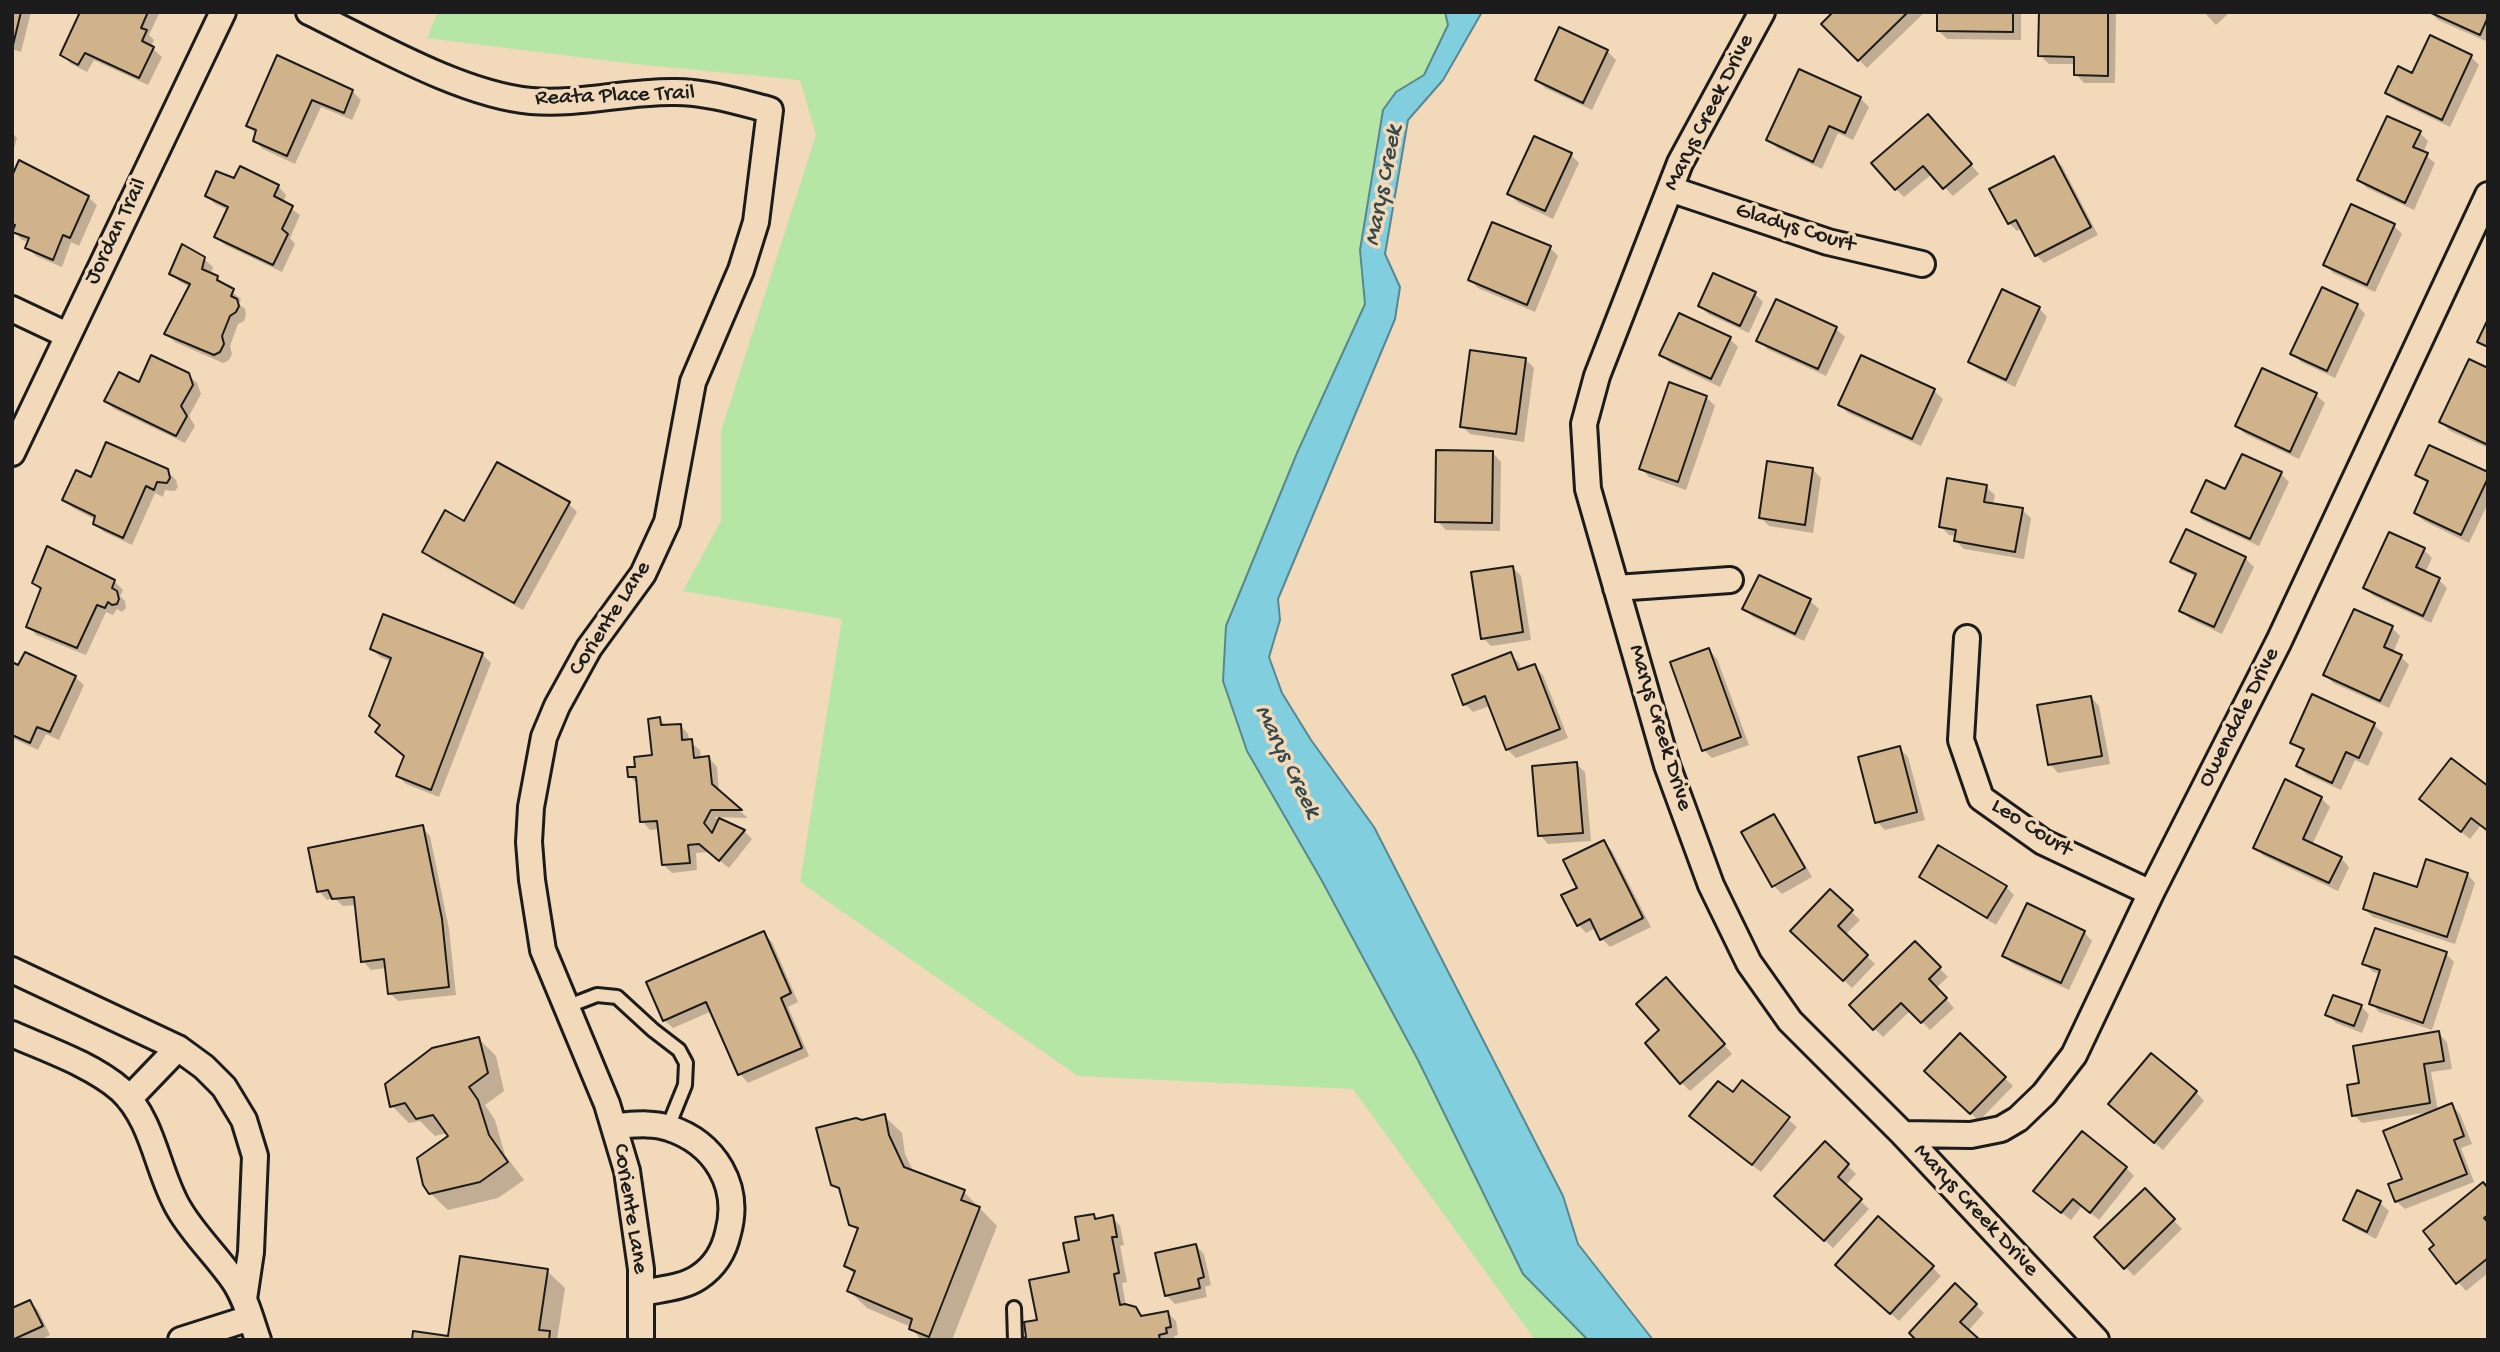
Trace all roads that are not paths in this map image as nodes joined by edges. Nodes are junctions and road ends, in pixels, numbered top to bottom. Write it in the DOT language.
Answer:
graph roads {
  1 [pos="223,12"];
  2 [pos="309,12"];
  3 [pos="1762,12"];
  4 [pos="769,110"];
  5 [pos="1670,189"];
  6 [pos="2488,195"];
  7 [pos="1922,264"];
  8 [pos="12,309"];
  9 [pos="67,335"];
  10 [pos="12,453"];
  11 [pos="1730,580"];
  12 [pos="1616,587"];
  13 [pos="1966,638"];
  14 [pos="2151,893"];
  15 [pos="12,970"];
  16 [pos="566,1007"];
  17 [pos="12,1034"];
  18 [pos="178,1048"];
  19 [pos="129,1099"];
  20 [pos="615,1126"];
  21 [pos="668,1127"];
  22 [pos="1903,1134"];
  23 [pos="642,1293"];
  24 [pos="1014,1308"];
  25 [pos="251,1319"];
  26 [pos="181,1340"];
  27 [pos="641,1340"];
  28 [pos="1016,1340"];
  29 [pos="2096,1340"];
  1 -- 9 [label="street, Jordan Trail"];
  2 -- 4 [label="street, Reata Place Trail"];
  3 -- 5 [label="street, Marys Creek Drive"];
  4 -- 16 [label="street, Coriente Lane"];
  5 -- 7 [label="street, Gladys Court"];
  5 -- 12 [label="street, Marys Creek Drive"];
  6 -- 14 [label="street, Owendale Drive"];
  8 -- 9 [label="street"];
  9 -- 10 [label="street, Jordan Trail"];
  11 -- 12 [label="street"];
  12 -- 22 [label="street, Marys Creek Drive"];
  13 -- 14 [label="street, Leo Court"];
  14 -- 22 [label="street, Owendale Drive"];
  15 -- 18 [label="street"];
  16 -- 20 [label="street, Coriente Lane"];
  16 -- 21 [label="lane"];
  17 -- 19 [label="street"];
  18 -- 19 [label="street"];
  18 -- 25 [label="street"];
  19 -- 25 [label="street"];
  20 -- 21 [label="street, Coriente Lane"];
  20 -- 23 [label="street, Coriente Lane"];
  21 -- 23 [label="street, Coriente Lane"];
  22 -- 29 [label="street, Marys Creek Drive"];
  23 -- 27 [label="street, Coriente Lane"];
  24 -- 28 [label="lane"];
  25 -- 26 [label="street"];
}
